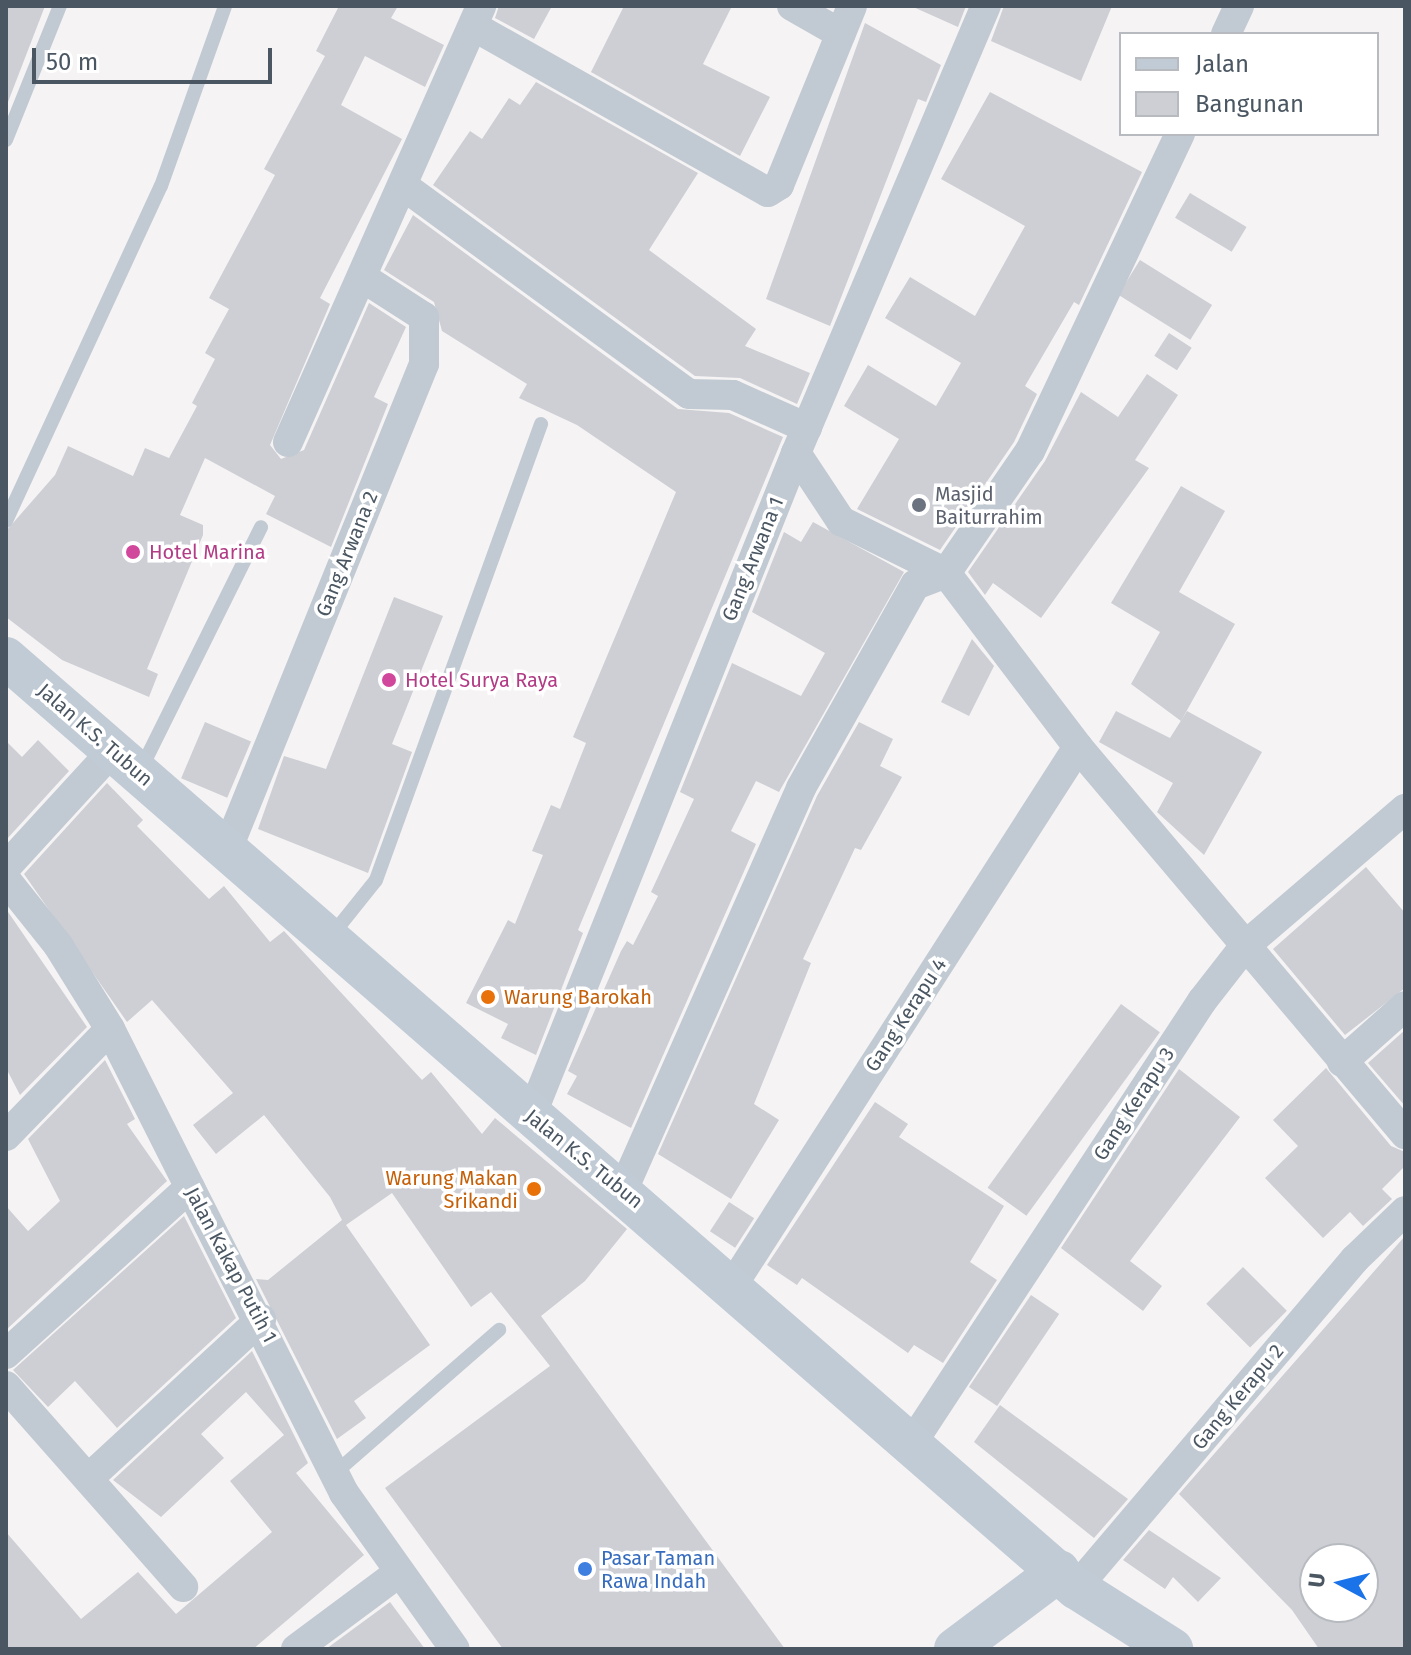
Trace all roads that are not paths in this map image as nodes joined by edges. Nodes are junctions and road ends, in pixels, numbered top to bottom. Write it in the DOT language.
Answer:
graph roads {
  1 [pos="60,6"];
  2 [pos="225,6"];
  3 [pos="792,6"];
  4 [pos="852,6"];
  5 [pos="986,6"];
  6 [pos="1239,6"];
  7 [pos="477,16"];
  8 [pos="1227,32"];
  9 [pos="841,34"];
  10 [pos="1179,136"];
  11 [pos="6,140"];
  12 [pos="405,187"];
  13 [pos="365,279"];
  14 [pos="541,424"];
  15 [pos="801,440"];
  16 [pos="288,442"];
  17 [pos="6,521"];
  18 [pos="261,527"];
  19 [pos="946,573"];
  20 [pos="6,658"];
  21 [pos="1078,747"];
  22 [pos="127,761"];
  23 [pos="1405,809"];
  24 [pos="225,855"];
  25 [pos="6,867"];
  26 [pos="6,880"];
  27 [pos="325,940"];
  28 [pos="1245,946"];
  29 [pos="1405,1006"];
  30 [pos="110,1029"];
  31 [pos="1342,1062"];
  32 [pos="531,1116"];
  33 [pos="1405,1134"];
  34 [pos="6,1136"];
  35 [pos="190,1187"];
  36 [pos="623,1190"];
  37 [pos="1405,1211"];
  38 [pos="734,1283"];
  39 [pos="261,1319"];
  40 [pos="499,1330"];
  41 [pos="6,1354"];
  42 [pos="6,1386"];
  43 [pos="912,1443"];
  44 [pos="335,1473"];
  45 [pos="90,1477"];
  46 [pos="397,1574"];
  47 [pos="1068,1579"];
  48 [pos="183,1587"];
  49 [pos="296,1649"];
  50 [pos="455,1649"];
  51 [pos="955,1649"];
  52 [pos="1172,1649"];
  1 -- 11 [label="lane"];
  2 -- 17 [label="lane"];
  3 -- 9 [label="street"];
  4 -- 9 [label="street"];
  5 -- 15 [label="street, Gang Arwana 1"];
  6 -- 8 [label="street"];
  7 -- 9 [label="street"];
  7 -- 12 [label="street"];
  10 -- 19 [label="street"];
  12 -- 13 [label="street"];
  12 -- 15 [label="street"];
  13 -- 16 [label="street"];
  13 -- 24 [label="street, Gang Arwana 2"];
  14 -- 27 [label="lane"];
  15 -- 19 [label="street"];
  15 -- 32 [label="street, Gang Arwana 1"];
  18 -- 22 [label="lane"];
  19 -- 21 [label="street"];
  19 -- 36 [label="street"];
  20 -- 22 [label="street, Jalan K.S. Tubun"];
  21 -- 28 [label="street"];
  21 -- 38 [label="street, Gang Kerapu 4"];
  22 -- 24 [label="street, Jalan K.S. Tubun"];
  22 -- 25 [label="street"];
  23 -- 28 [label="street, Gang Kerapu 3"];
  24 -- 27 [label="street, Jalan K.S. Tubun"];
  26 -- 30 [label="street, Jalan Kakap Putih 1"];
  27 -- 32 [label="street, Jalan K.S. Tubun"];
  28 -- 31 [label="street"];
  28 -- 43 [label="street, Gang Kerapu 3"];
  29 -- 31 [label="street"];
  30 -- 34 [label="street"];
  30 -- 35 [label="street, Jalan Kakap Putih 1"];
  31 -- 33 [label="street"];
  32 -- 36 [label="street, Jalan K.S. Tubun"];
  35 -- 39 [label="street, Jalan Kakap Putih 1"];
  35 -- 41 [label="street"];
  36 -- 38 [label="street, Jalan K.S. Tubun"];
  37 -- 47 [label="street, Gang Kerapu 2"];
  38 -- 43 [label="street, Jalan K.S. Tubun"];
  39 -- 44 [label="street, Jalan Kakap Putih 1"];
  39 -- 45 [label="street"];
  40 -- 44 [label="lane"];
  42 -- 45 [label="street"];
  43 -- 47 [label="street, Jalan K.S. Tubun"];
  44 -- 46 [label="street, Jalan Kakap Putih 1"];
  45 -- 48 [label="street"];
  46 -- 49 [label="street"];
  46 -- 50 [label="street, Jalan Kakap Putih 1"];
  47 -- 51 [label="street"];
  47 -- 52 [label="street, Jalan K.S. Tubun"];
}
